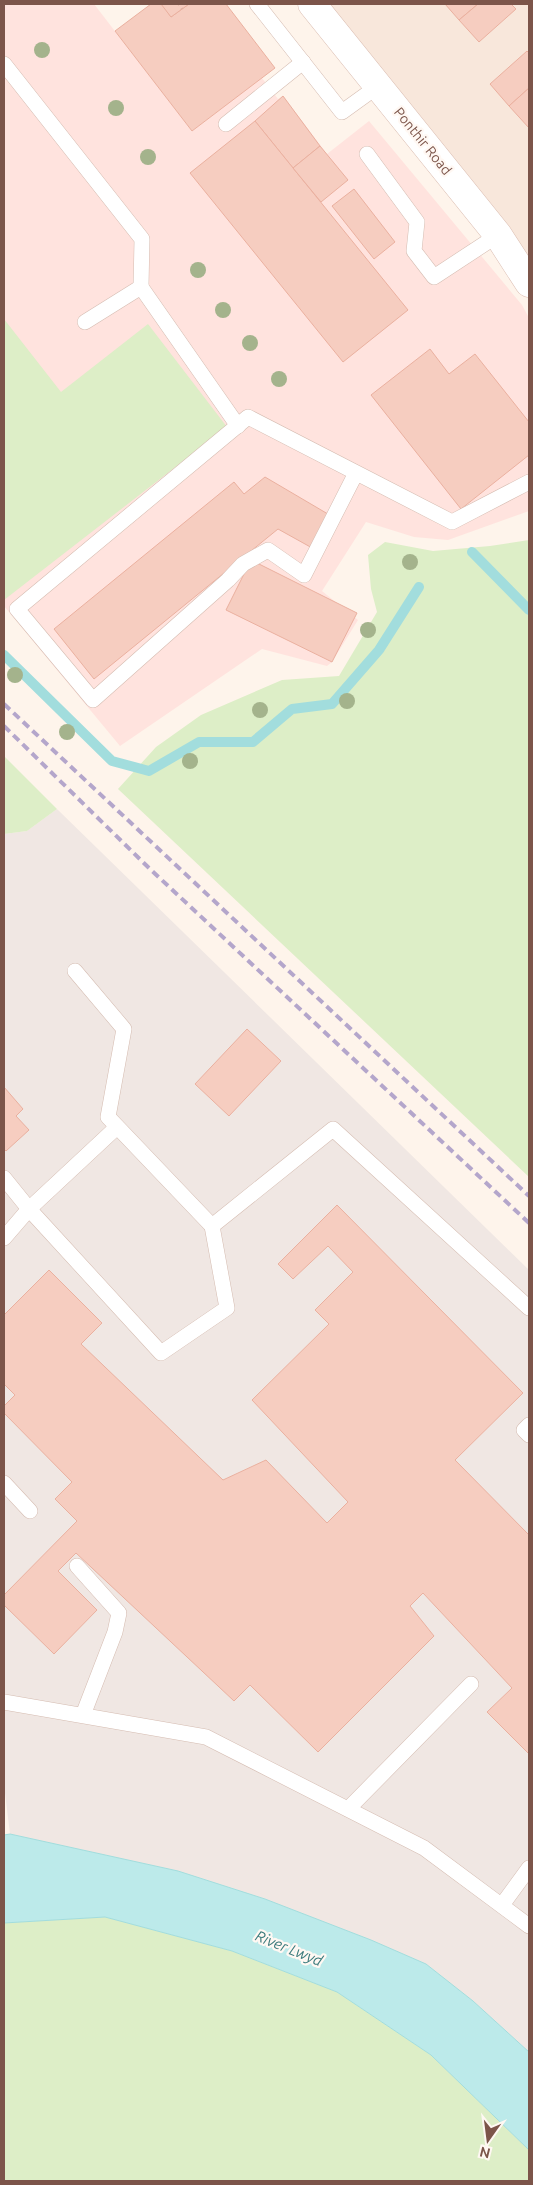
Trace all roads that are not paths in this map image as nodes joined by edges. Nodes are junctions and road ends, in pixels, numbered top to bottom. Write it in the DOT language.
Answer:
graph roads {
  1 [pos="257,4"];
  2 [pos="312,4"];
  3 [pos="303,62"];
  4 [pos="4,64"];
  5 [pos="378,86"];
  6 [pos="226,124"];
  7 [pos="367,154"];
  8 [pos="498,235"];
  9 [pos="529,283"];
  10 [pos="142,287"];
  11 [pos="85,322"];
  12 [pos="238,426"];
  13 [pos="356,473"];
  14 [pos="529,482"];
  15 [pos="75,971"];
  16 [pos="117,1127"];
  17 [pos="4,1178"];
  18 [pos="29,1209"];
  19 [pos="212,1226"];
  20 [pos="4,1238"];
  21 [pos="529,1308"];
  22 [pos="529,1425"];
  23 [pos="529,1435"];
  24 [pos="4,1483"];
  25 [pos="30,1511"];
  26 [pos="77,1566"];
  27 [pos="471,1684"];
  28 [pos="4,1702"];
  29 [pos="83,1715"];
  30 [pos="348,1809"];
  31 [pos="529,1868"];
  32 [pos="502,1905"];
  33 [pos="529,1926"];
  1 -- 3 [label="lane"];
  2 -- 5 [label="main road, Ponthir Road"];
  3 -- 5 [label="lane"];
  3 -- 6 [label="lane"];
  4 -- 10 [label="lane"];
  5 -- 8 [label="main road, Ponthir Road"];
  7 -- 8 [label="lane"];
  8 -- 9 [label="main road, Ponthir Road"];
  10 -- 11 [label="lane"];
  10 -- 12 [label="lane"];
  12 -- 13 [label="lane"];
  12 -- 13 [label="lane"];
  13 -- 14 [label="lane"];
  15 -- 16 [label="lane"];
  16 -- 18 [label="lane"];
  16 -- 19 [label="lane"];
  17 -- 18 [label="lane"];
  18 -- 19 [label="lane"];
  18 -- 20 [label="lane"];
  19 -- 21 [label="lane"];
  22 -- 23 [label="lane"];
  24 -- 25 [label="lane"];
  26 -- 29 [label="lane"];
  27 -- 30 [label="lane"];
  28 -- 29 [label="lane"];
  29 -- 30 [label="lane"];
  30 -- 32 [label="lane"];
  31 -- 32 [label="lane"];
  32 -- 33 [label="lane"];
}
